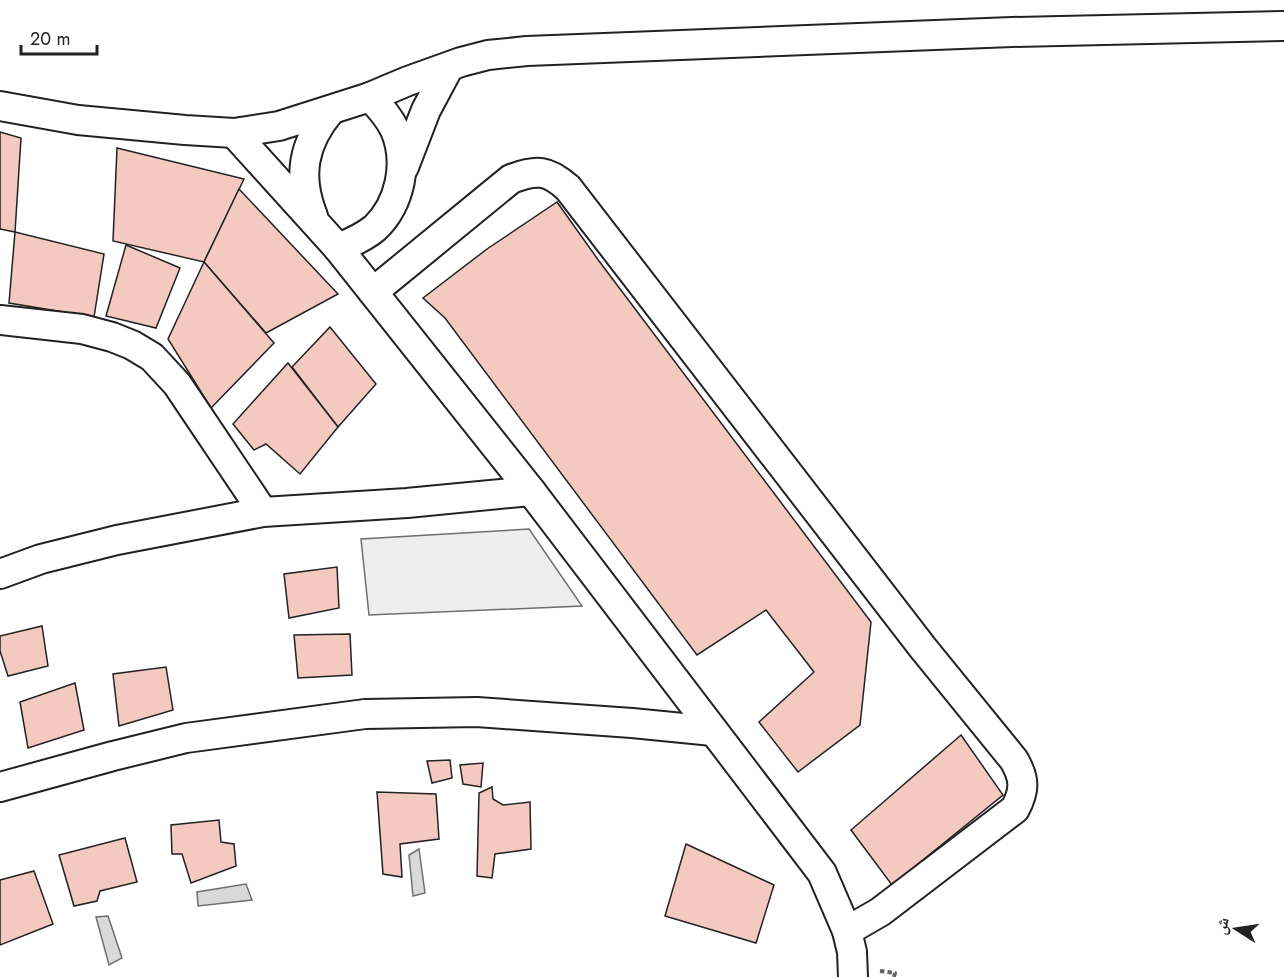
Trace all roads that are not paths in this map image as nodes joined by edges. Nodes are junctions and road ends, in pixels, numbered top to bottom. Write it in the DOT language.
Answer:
graph roads {
  1 [pos="1284,26"];
  2 [pos="449,67"];
  3 [pos="370,98"];
  4 [pos="0,106"];
  5 [pos="331,110"];
  6 [pos="234,133"];
  7 [pos="402,172"];
  8 [pos="314,219"];
  9 [pos="339,248"];
  10 [pos="373,292"];
  11 [pos="0,320"];
  12 [pos="531,491"];
  13 [pos="263,512"];
  14 [pos="0,574"];
  15 [pos="713,731"];
  16 [pos="0,787"];
  17 [pos="847,931"];
  18 [pos="853,977"];
  1 -- 2 [label="street"];
  2 -- 3 [label="street"];
  2 -- 7 [label="street"];
  3 -- 5 [label="street"];
  3 -- 7 [label="street"];
  4 -- 6 [label="street"];
  5 -- 6 [label="street"];
  5 -- 8 [label="street"];
  6 -- 8 [label="street"];
  7 -- 9 [label="street"];
  8 -- 9 [label="street"];
  9 -- 10 [label="street"];
  10 -- 12 [label="street"];
  10 -- 17 [label="street"];
  11 -- 13 [label="street"];
  12 -- 13 [label="street"];
  12 -- 15 [label="street"];
  13 -- 14 [label="street"];
  15 -- 16 [label="street"];
  15 -- 17 [label="street"];
  17 -- 18 [label="street"];
}
